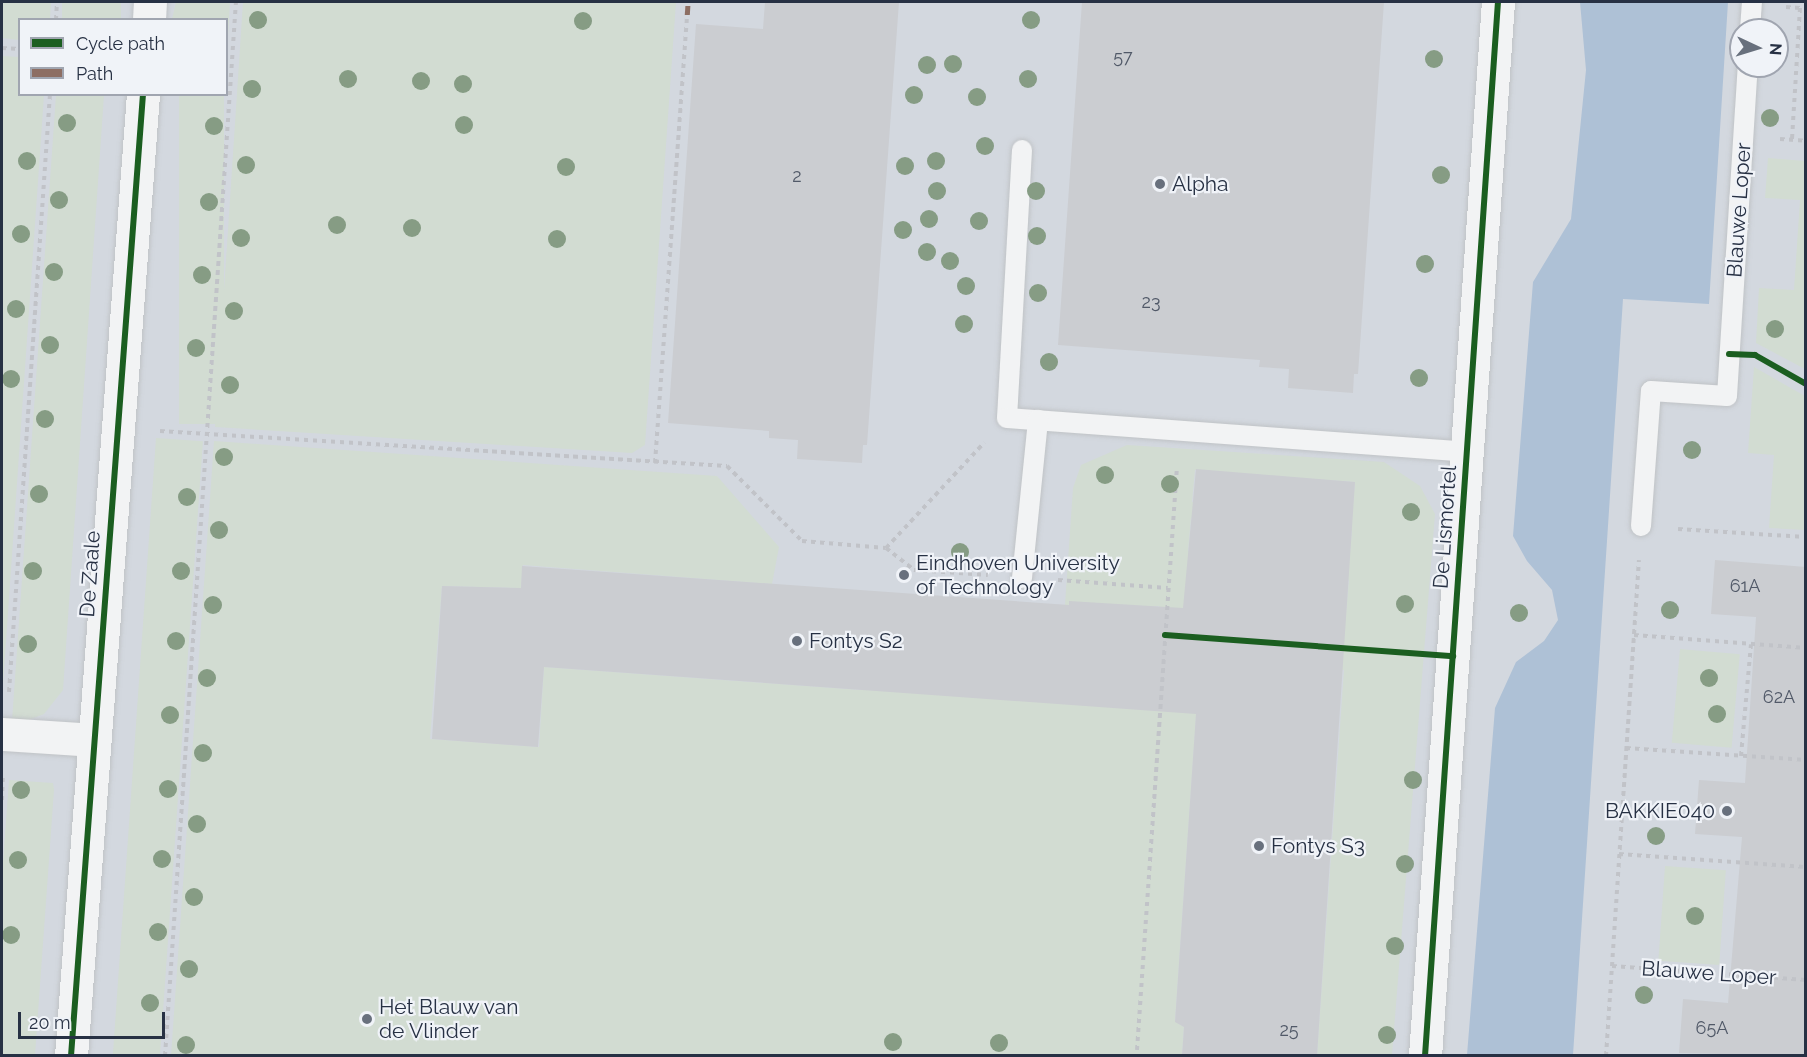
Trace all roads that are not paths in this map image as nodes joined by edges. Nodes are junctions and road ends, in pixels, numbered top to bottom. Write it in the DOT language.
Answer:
graph roads {
  1 [pos="150,2"];
  2 [pos="1498,2"];
  3 [pos="149,18"];
  4 [pos="1747,78"];
  5 [pos="143,96"];
  6 [pos="1022,150"];
  7 [pos="1038,420"];
  8 [pos="1467,452"];
  9 [pos="1641,526"];
  10 [pos="1022,578"];
  11 [pos="4,734"];
  12 [pos="94,740"];
  13 [pos="71,1056"];
  14 [pos="1425,1056"];
  1 -- 3 [label="street"];
  2 -- 8 [label="street, De Lismortel"];
  4 -- 9 [label="lane, Blauwe Loper"];
  5 -- 12 [label="street, De Zaale"];
  6 -- 7 [label="lane, De Lismortel"];
  7 -- 8 [label="lane, De Lismortel"];
  7 -- 10 [label="lane"];
  8 -- 14 [label="street, De Lismortel"];
  11 -- 12 [label="street"];
  12 -- 13 [label="street, De Zaale"];
}
